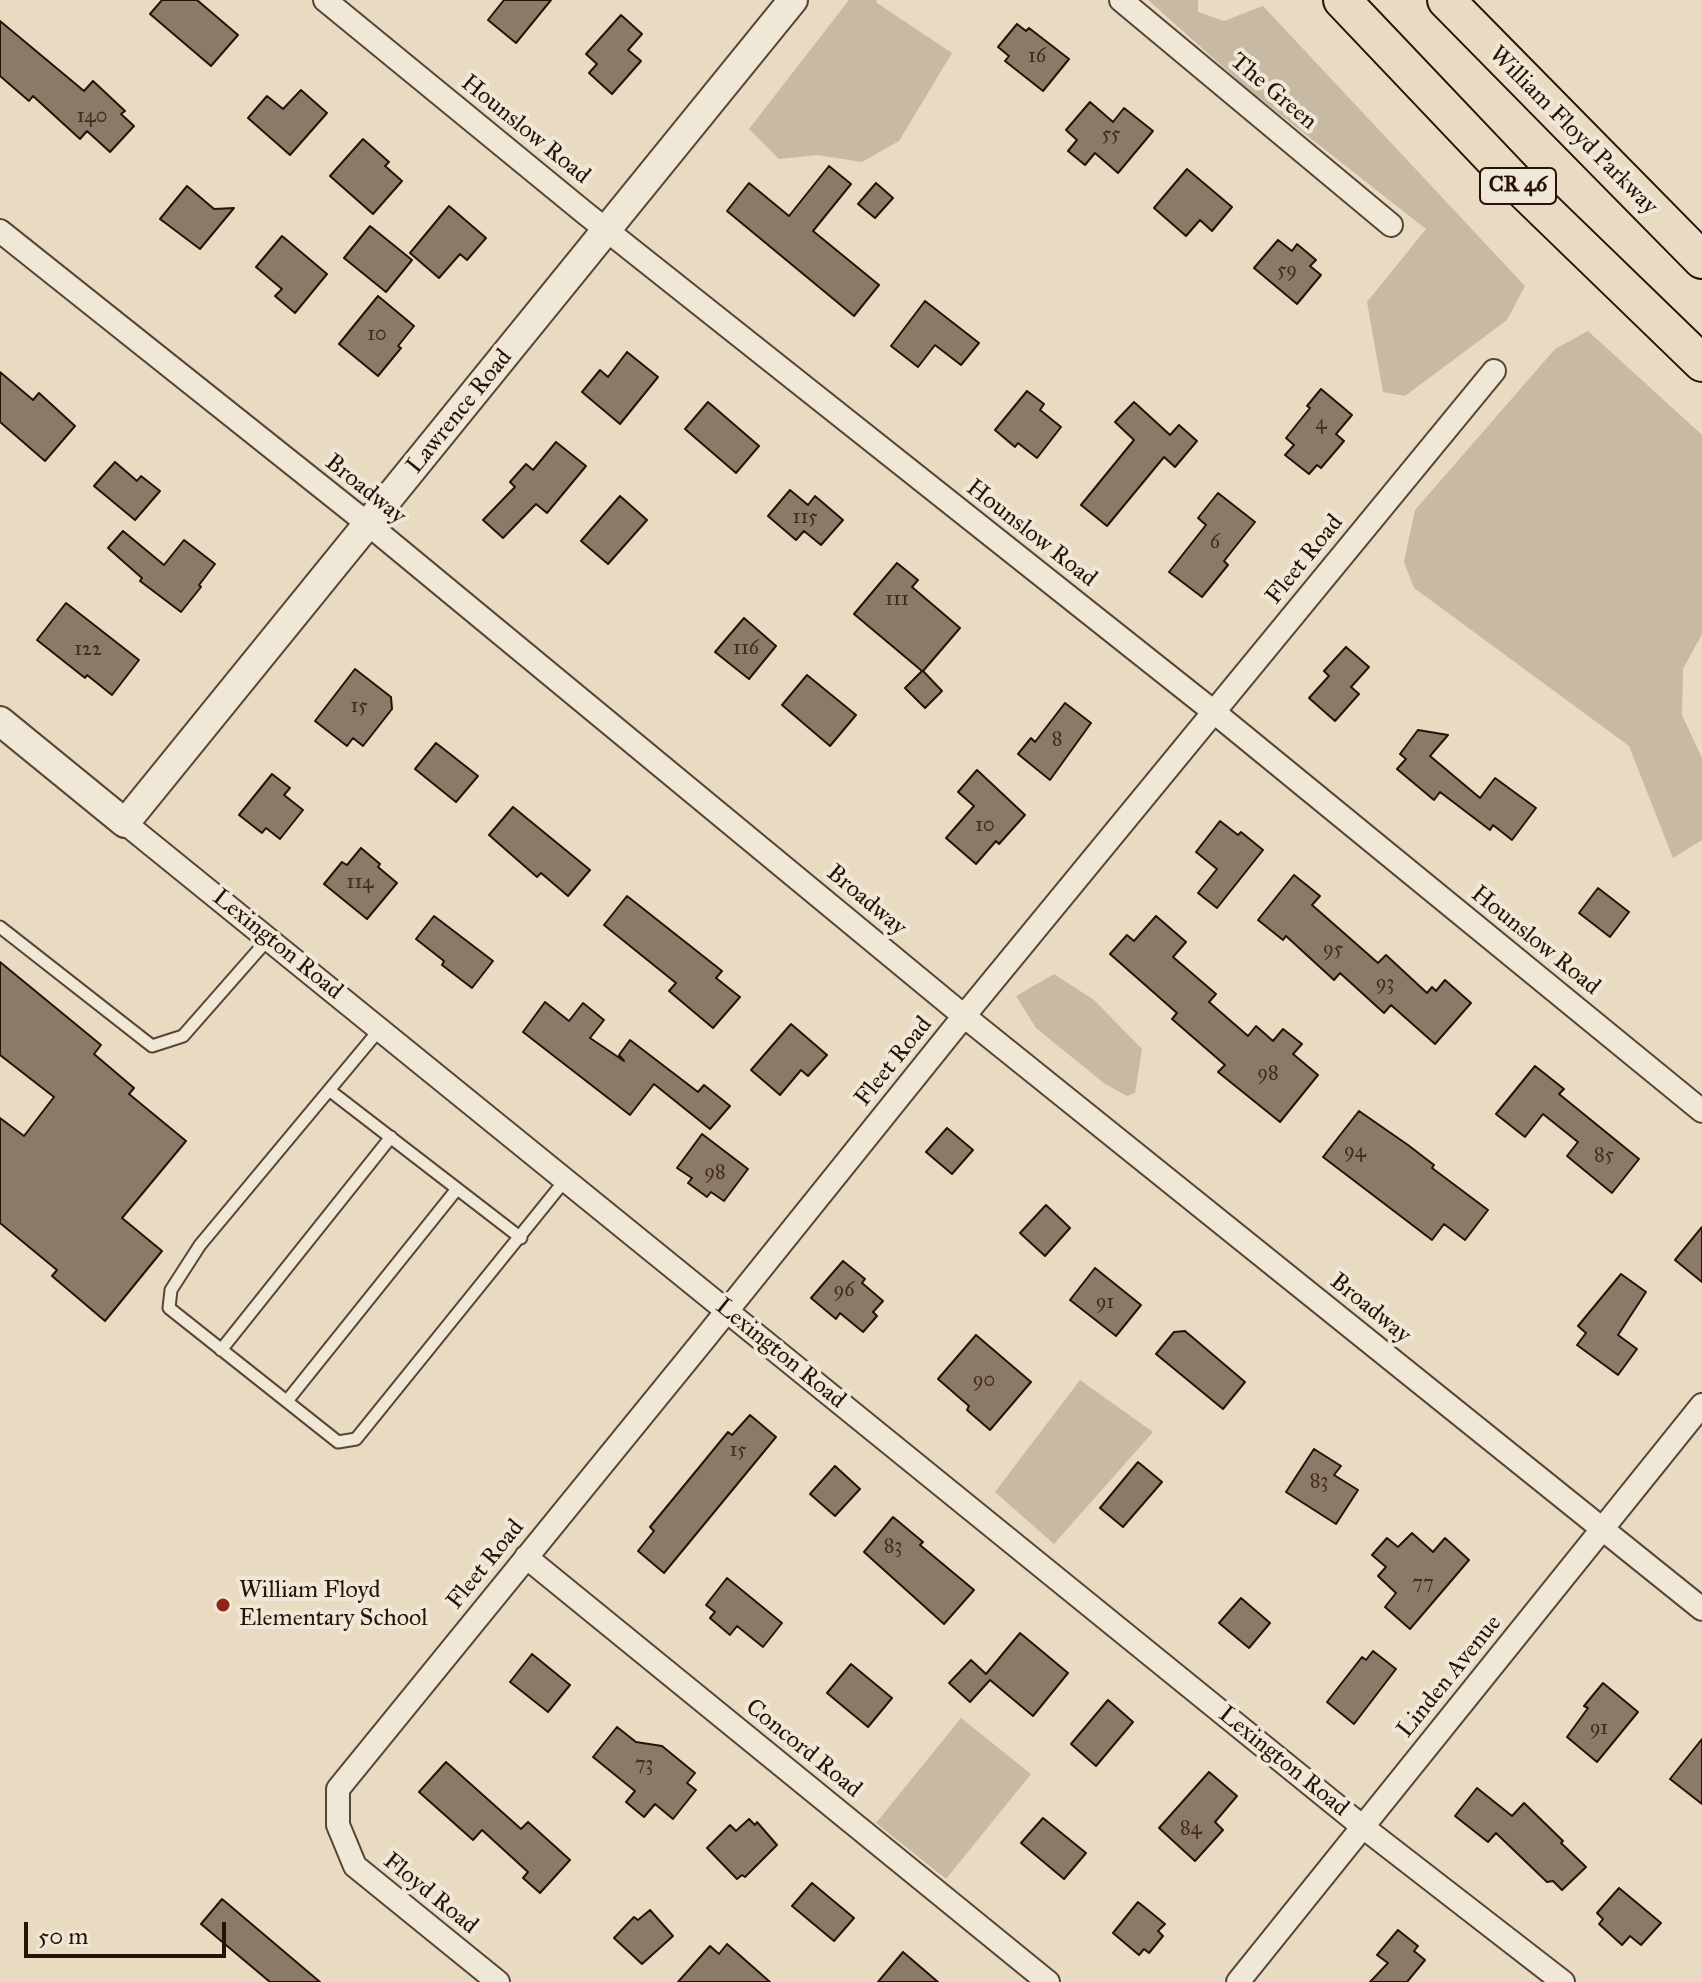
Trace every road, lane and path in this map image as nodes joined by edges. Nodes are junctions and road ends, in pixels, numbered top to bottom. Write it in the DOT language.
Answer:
graph roads {
  1 [pos="325,0"];
  2 [pos="793,0"];
  3 [pos="1121,0"];
  4 [pos="1342,0"];
  5 [pos="1446,0"];
  6 [pos="1391,225"];
  7 [pos="0,231"];
  8 [pos="607,231"];
  9 [pos="1702,260"];
  10 [pos="1702,363"];
  11 [pos="1494,371"];
  12 [pos="368,524"];
  13 [pos="1214,712"];
  14 [pos="0,721"];
  15 [pos="125,823"];
  16 [pos="0,927"];
  17 [pos="269,938"];
  18 [pos="964,1016"];
  19 [pos="381,1028"];
  20 [pos="329,1090"];
  21 [pos="1702,1111"];
  22 [pos="391,1137"];
  23 [pos="566,1179"];
  24 [pos="457,1189"];
  25 [pos="521,1238"];
  26 [pos="727,1311"];
  27 [pos="221,1350"];
  28 [pos="287,1401"];
  29 [pos="1702,1405"];
  30 [pos="1602,1529"];
  31 [pos="526,1557"];
  32 [pos="1702,1609"];
  33 [pos="338,1789"];
  34 [pos="1363,1827"];
  35 [pos="498,1982"];
  36 [pos="1048,1982"];
  37 [pos="1238,1982"];
  38 [pos="1563,1982"];
  1 -- 8 [label="street, Hounslow Road"];
  2 -- 8 [label="street, Lawrence Road"];
  3 -- 6 [label="street, The Green"];
  4 -- 10 [label="highway, CR 46"];
  5 -- 9 [label="highway, William Floyd Parkway"];
  7 -- 12 [label="street, Broadway"];
  8 -- 12 [label="street, Lawrence Road"];
  8 -- 13 [label="street, Hounslow Road"];
  11 -- 13 [label="street, Fleet Road"];
  12 -- 15 [label="street, Lawrence Road"];
  12 -- 18 [label="street, Broadway"];
  13 -- 18 [label="street, Fleet Road"];
  13 -- 21 [label="street, Hounslow Road"];
  14 -- 15 [label="street, Lexington Road"];
  15 -- 17 [label="street, Lexington Road"];
  16 -- 17 [label="lane"];
  17 -- 19 [label="street, Lexington Road"];
  18 -- 26 [label="street, Fleet Road"];
  18 -- 30 [label="street, Broadway"];
  19 -- 20 [label="lane"];
  19 -- 23 [label="street, Lexington Road"];
  20 -- 22 [label="lane"];
  20 -- 27 [label="lane"];
  22 -- 24 [label="lane"];
  22 -- 27 [label="lane"];
  23 -- 25 [label="lane"];
  23 -- 26 [label="street, Lexington Road"];
  24 -- 25 [label="lane"];
  24 -- 28 [label="lane"];
  25 -- 28 [label="lane"];
  26 -- 31 [label="street, Fleet Road"];
  26 -- 34 [label="street, Lexington Road"];
  27 -- 28 [label="lane"];
  29 -- 30 [label="street, Linden Avenue"];
  30 -- 32 [label="street, Broadway"];
  30 -- 34 [label="street, Linden Avenue"];
  31 -- 33 [label="street, Fleet Road"];
  31 -- 36 [label="street, Concord Road"];
  33 -- 35 [label="street, Floyd Road"];
  34 -- 37 [label="street, Linden Avenue"];
  34 -- 38 [label="street, Lexington Road"];
}
